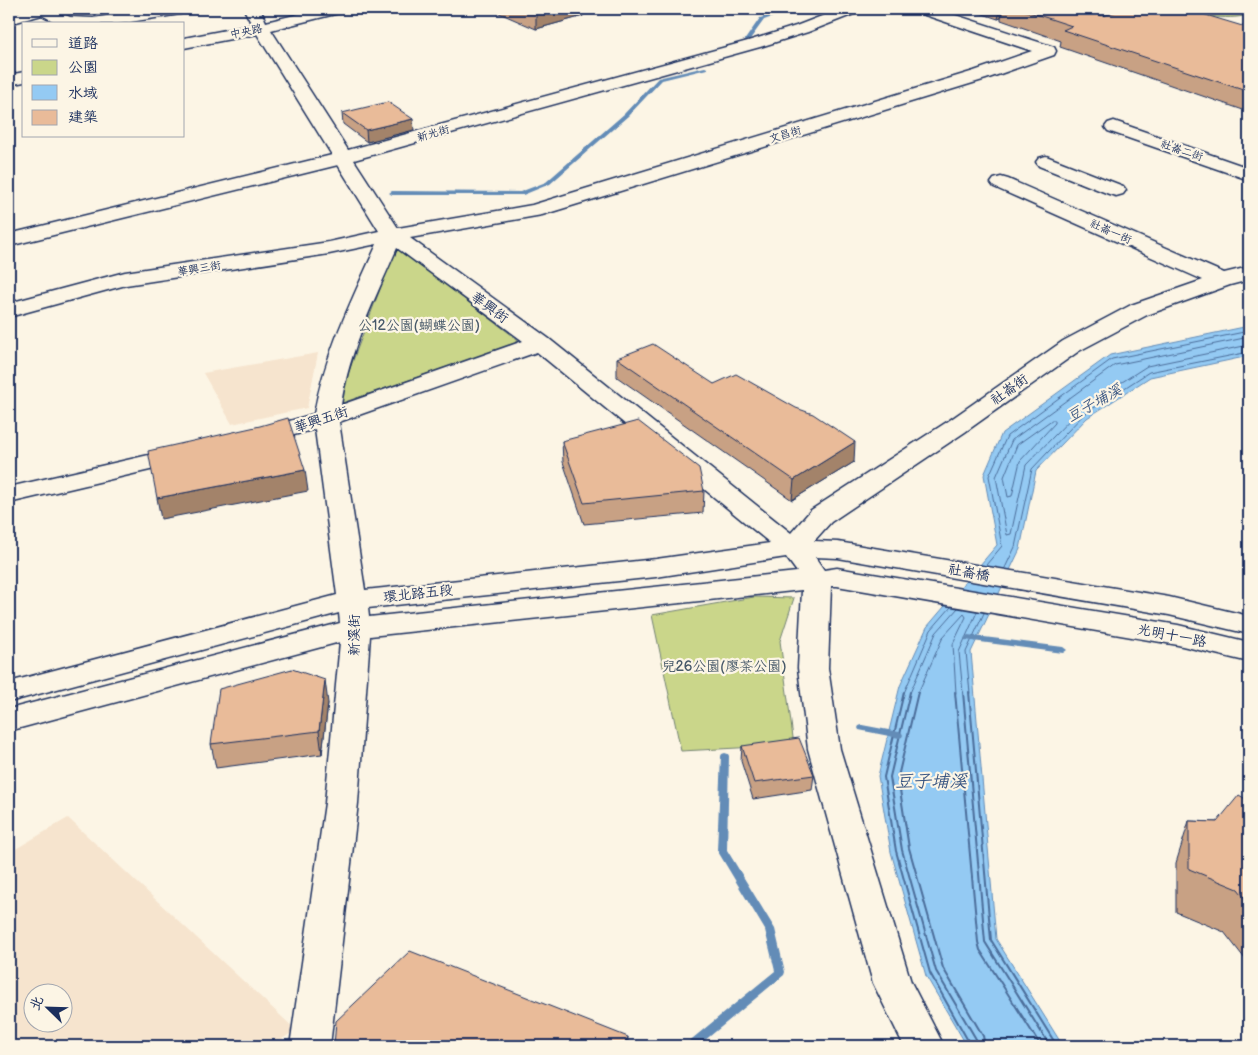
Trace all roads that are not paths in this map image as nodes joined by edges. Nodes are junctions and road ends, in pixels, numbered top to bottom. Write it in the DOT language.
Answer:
graph roads {
  1 [pos="44,9"];
  2 [pos="103,9"];
  3 [pos="180,9"];
  4 [pos="252,9"];
  5 [pos="337,9"];
  6 [pos="853,9"];
  7 [pos="922,9"];
  8 [pos="9,19"];
  9 [pos="124,21"];
  10 [pos="67,22"];
  11 [pos="109,22"];
  12 [pos="261,28"];
  13 [pos="185,43"];
  14 [pos="1114,127"];
  15 [pos="342,158"];
  16 [pos="1046,162"];
  17 [pos="1249,174"];
  18 [pos="1001,183"];
  19 [pos="1116,190"];
  20 [pos="392,235"];
  21 [pos="9,240"];
  22 [pos="1249,273"];
  23 [pos="1222,280"];
  24 [pos="9,310"];
  25 [pos="540,343"];
  26 [pos="326,418"];
  27 [pos="235,443"];
  28 [pos="207,449"];
  29 [pos="9,494"];
  30 [pos="793,548"];
  31 [pos="831,569"];
  32 [pos="1098,607"];
  33 [pos="355,614"];
  34 [pos="1249,625"];
  35 [pos="1249,652"];
  36 [pos="9,692"];
  37 [pos="9,720"];
  38 [pos="310,1046"];
  39 [pos="924,1046"];
  1 -- 8 [label="street"];
  1 -- 10 [label="street"];
  2 -- 9 [label="street"];
  3 -- 9 [label="street"];
  4 -- 12 [label="street, 華興街"];
  5 -- 12 [label="street, 中央路"];
  6 -- 15 [label="street, 新光街"];
  7 -- 20 [label="street, 文昌街"];
  9 -- 11 [label="street"];
  12 -- 13 [label="street, 中央路"];
  12 -- 15 [label="street, 華興街"];
  14 -- 17 [label="street, 社崙二街"];
  15 -- 20 [label="street, 華興街"];
  15 -- 21 [label="street, 新光街"];
  16 -- 19 [label="street"];
  18 -- 23 [label="street, 社崙一街"];
  20 -- 24 [label="street, 華興三街"];
  20 -- 25 [label="street, 華興街"];
  20 -- 26 [label="street, 新溪街"];
  22 -- 23 [label="street, 社崙街"];
  23 -- 30 [label="street, 社崙街"];
  25 -- 26 [label="street, 華興五街"];
  25 -- 30 [label="street, 華興街"];
  26 -- 27 [label="street, 華興五街"];
  26 -- 33 [label="street, 新溪街"];
  28 -- 29 [label="street"];
  30 -- 31 [label="street, 華興街"];
  30 -- 33 [label="street, 環北路五段"];
  31 -- 32 [label="street, 社崙橋"];
  31 -- 33 [label="street, 環北路五段"];
  31 -- 39 [label="street"];
  32 -- 34 [label="street, 光明十一路"];
  32 -- 35 [label="street, 光明十一路"];
  33 -- 36 [label="street, 環北路五段"];
  33 -- 37 [label="street, 環北路五段"];
  33 -- 38 [label="street, 新溪街"];
}
